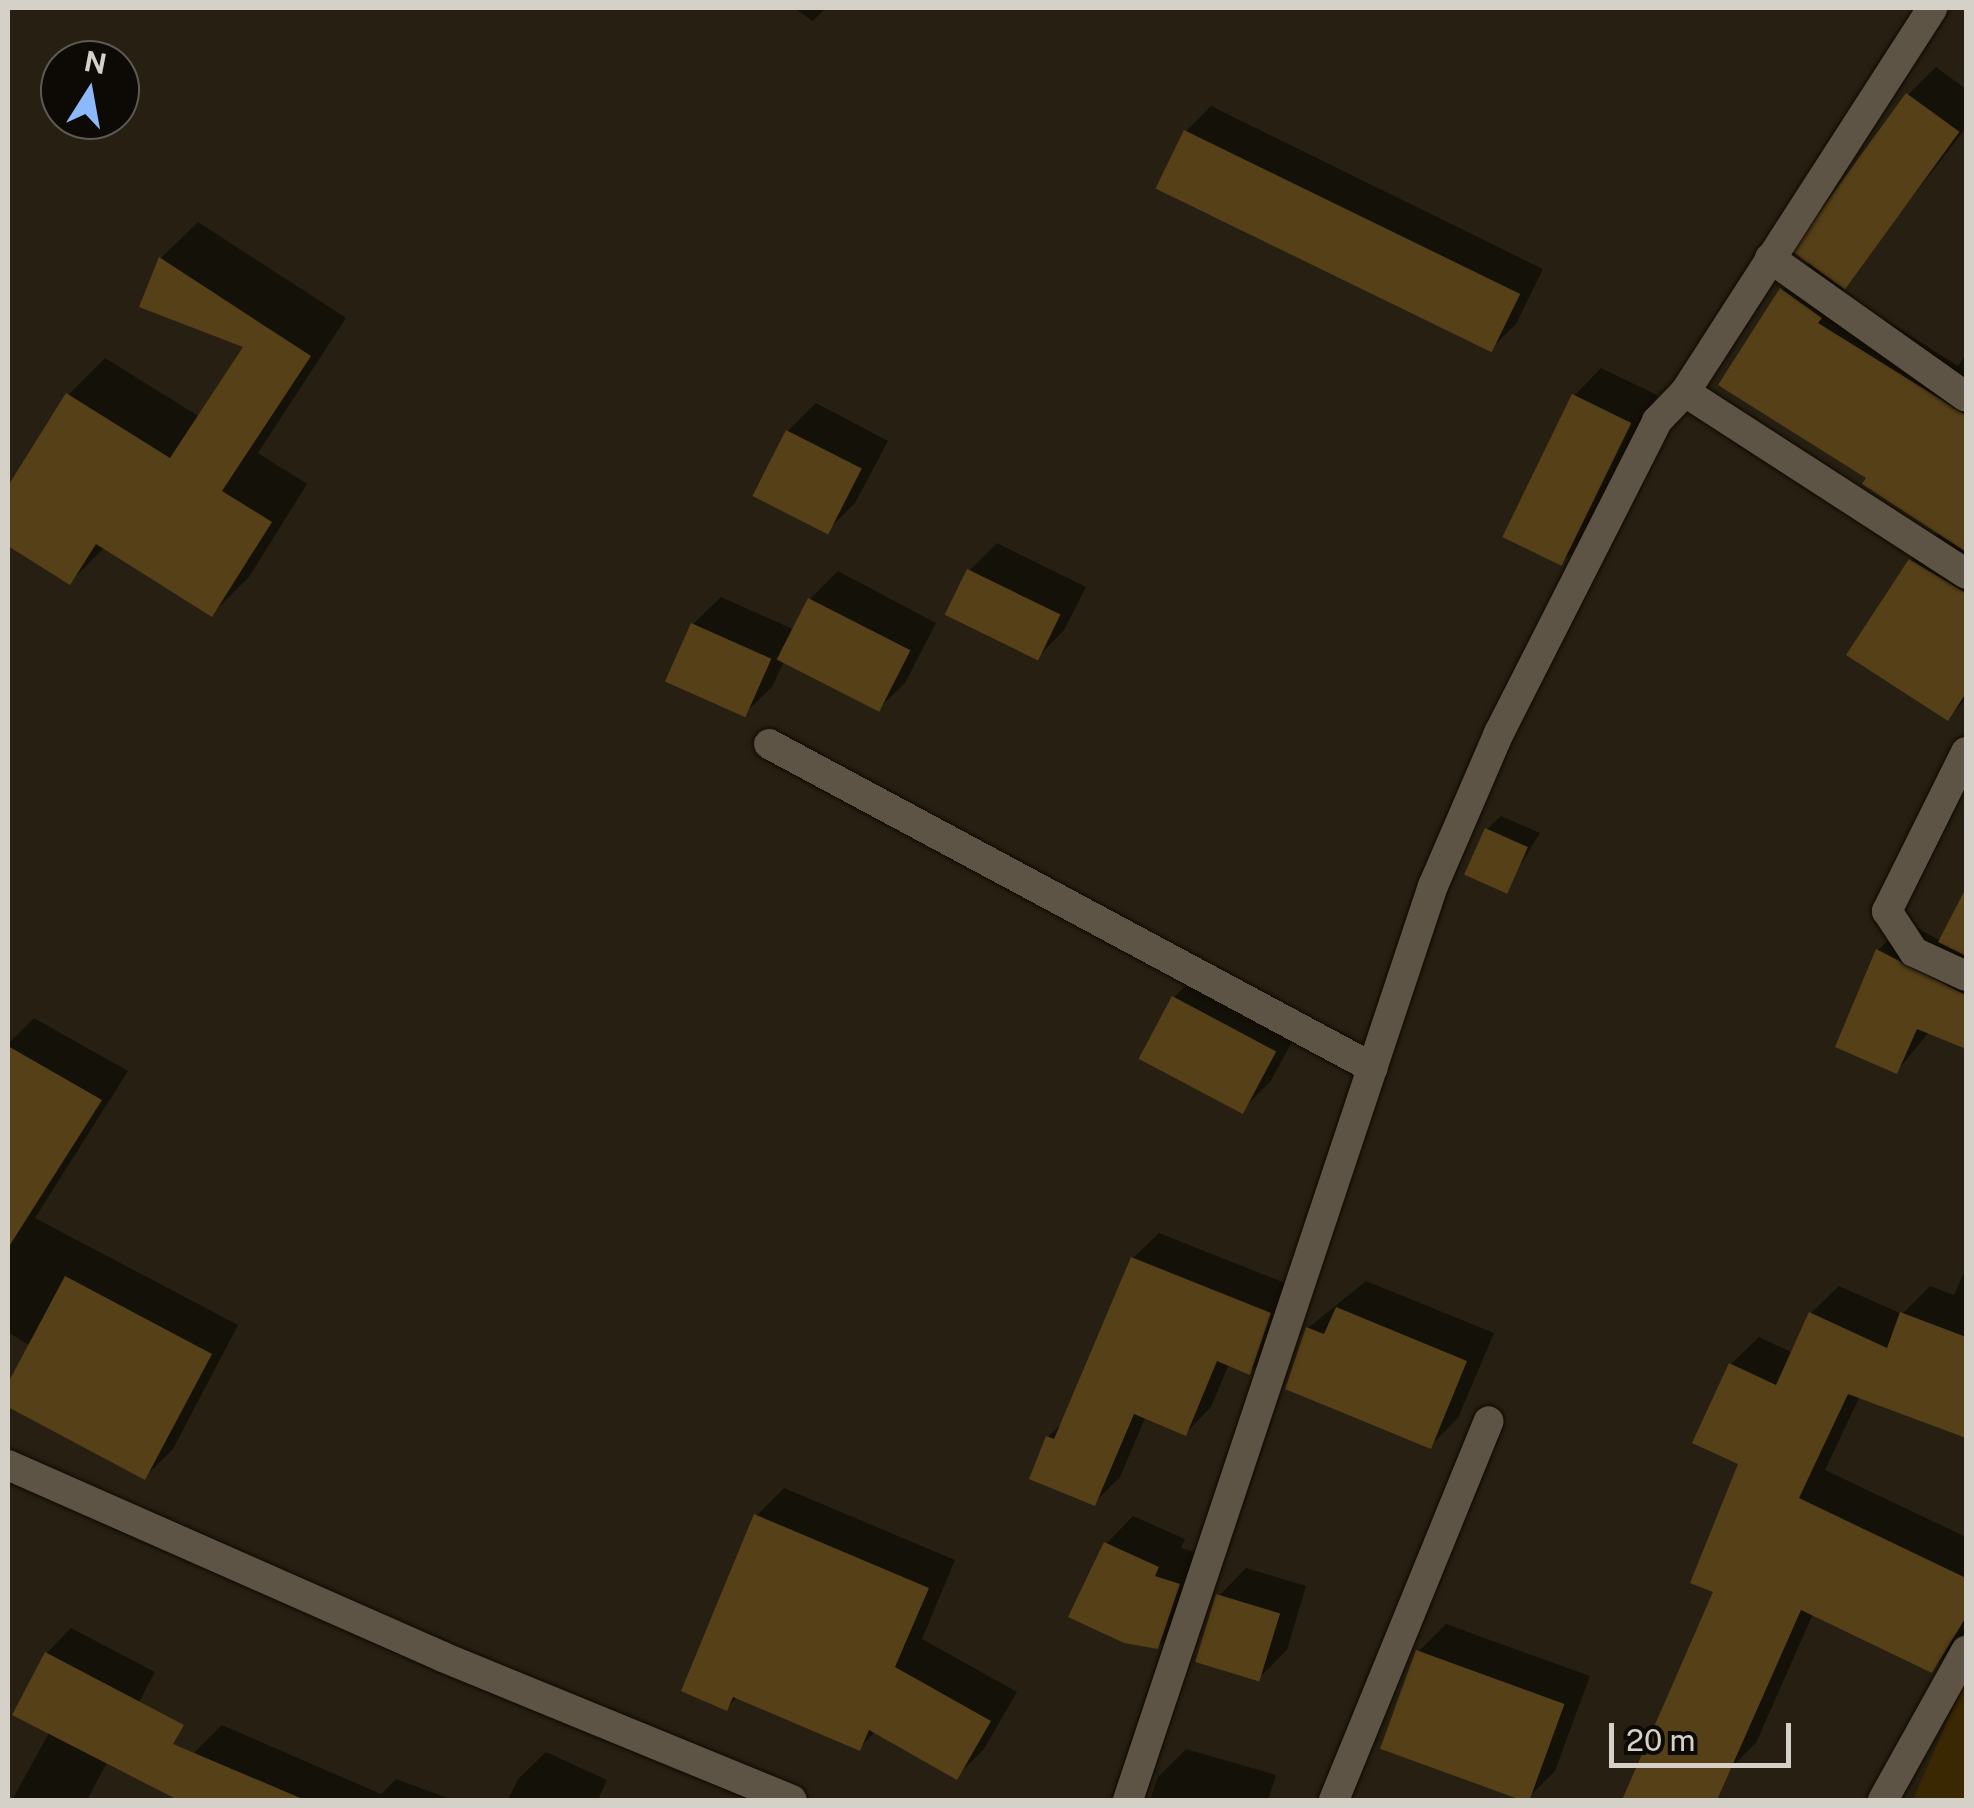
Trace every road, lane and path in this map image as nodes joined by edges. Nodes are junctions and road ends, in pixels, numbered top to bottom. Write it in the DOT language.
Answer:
graph roads {
  1 [pos="1932,8"];
  2 [pos="1770,258"];
  3 [pos="1684,392"];
  4 [pos="1966,398"];
  5 [pos="1966,574"];
  6 [pos="769,744"];
  7 [pos="1966,752"];
  8 [pos="1966,976"];
  9 [pos="1372,1068"];
  10 [pos="1490,1421"];
  11 [pos="8,1465"];
  12 [pos="1966,1651"];
  13 [pos="792,1800"];
  14 [pos="1128,1800"];
  15 [pos="1334,1800"];
  16 [pos="1883,1800"];
  1 -- 2 [label="street"];
  2 -- 3 [label="street"];
  2 -- 4 [label="street"];
  3 -- 5 [label="street"];
  3 -- 9 [label="street"];
  6 -- 9 [label="street"];
  7 -- 8 [label="street"];
  9 -- 14 [label="street"];
  10 -- 15 [label="street"];
  11 -- 13 [label="street"];
  12 -- 16 [label="street"];
}
